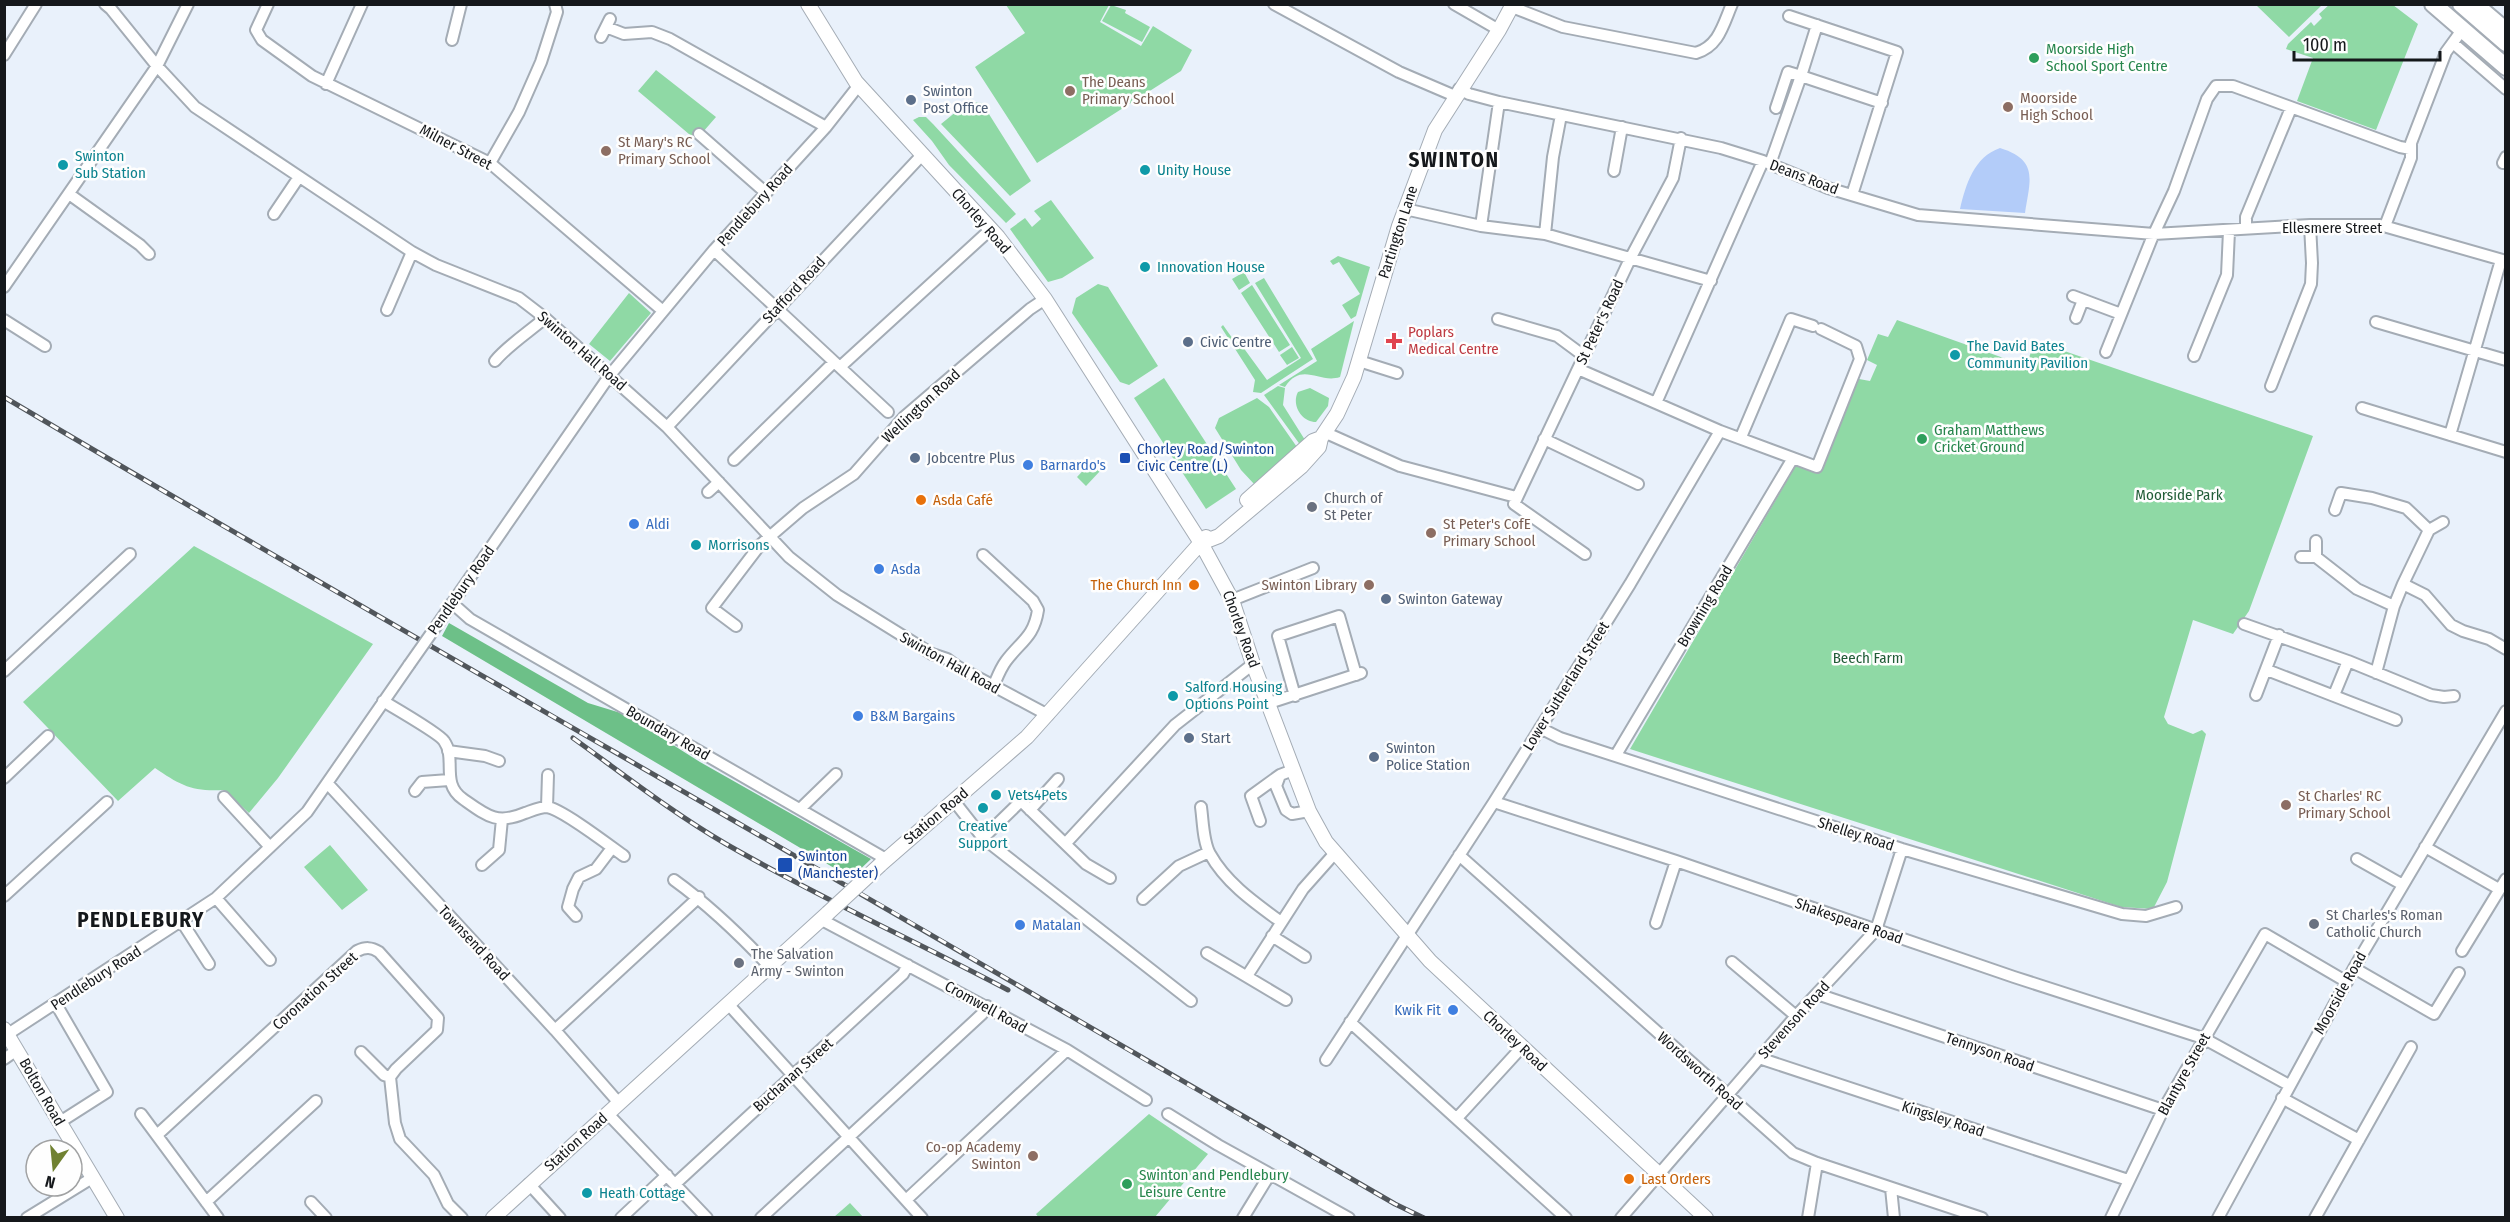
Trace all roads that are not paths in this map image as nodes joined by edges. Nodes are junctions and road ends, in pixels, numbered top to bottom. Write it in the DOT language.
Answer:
graph roads {
  1 [pos="36,4"];
  2 [pos="105,4"];
  3 [pos="188,4"];
  4 [pos="268,4"];
  5 [pos="362,4"];
  6 [pos="461,4"];
  7 [pos="808,4"];
  8 [pos="1274,4"];
  9 [pos="1454,4"];
  10 [pos="1732,4"];
  11 [pos="2433,4"];
  12 [pos="2467,5"];
  13 [pos="1512,6"];
  14 [pos="556,8"];
  15 [pos="1789,16"];
  16 [pos="1817,25"];
  17 [pos="606,27"];
  18 [pos="2505,27"];
  19 [pos="1499,30"];
  20 [pos="2458,37"];
  21 [pos="452,40"];
  22 [pos="2505,43"];
  23 [pos="4,55"];
  24 [pos="157,66"];
  25 [pos="2505,67"];
  26 [pos="1801,76"];
  27 [pos="326,84"];
  28 [pos="859,85"];
  29 [pos="2505,89"];
  30 [pos="1457,93"];
  31 [pos="1499,102"];
  32 [pos="1791,103"];
  33 [pos="1882,103"];
  34 [pos="2291,108"];
  35 [pos="1561,115"];
  36 [pos="1622,127"];
  37 [pos="826,128"];
  38 [pos="699,134"];
  39 [pos="1681,138"];
  40 [pos="2410,148"];
  41 [pos="922,155"];
  42 [pos="490,163"];
  43 [pos="1767,163"];
  44 [pos="1614,171"];
  45 [pos="299,177"];
  46 [pos="765,192"];
  47 [pos="69,194"];
  48 [pos="1852,195"];
  49 [pos="1405,209"];
  50 [pos="274,214"];
  51 [pos="2310,225"];
  52 [pos="1481,226"];
  53 [pos="2385,226"];
  54 [pos="991,229"];
  55 [pos="2246,229"];
  56 [pos="2229,231"];
  57 [pos="2149,233"];
  58 [pos="1545,234"];
  59 [pos="714,250"];
  60 [pos="412,252"];
  61 [pos="149,254"];
  62 [pos="1630,257"];
  63 [pos="2503,261"];
  64 [pos="8,273"];
  65 [pos="1711,281"];
  66 [pos="4,287"];
  67 [pos="1045,299"];
  68 [pos="777,309"];
  69 [pos="387,310"];
  70 [pos="663,311"];
  71 [pos="2121,314"];
  72 [pos="545,318"];
  73 [pos="2076,318"];
  74 [pos="1498,319"];
  75 [pos="4,320"];
  76 [pos="2376,322"];
  77 [pos="45,346"];
  78 [pos="2474,351"];
  79 [pos="2106,352"];
  80 [pos="1584,356"];
  81 [pos="2194,356"];
  82 [pos="2505,360"];
  83 [pos="495,361"];
  84 [pos="1359,361"];
  85 [pos="837,365"];
  86 [pos="1578,369"];
  87 [pos="1397,373"];
  88 [pos="610,375"];
  89 [pos="2271,386"];
  90 [pos="1660,405"];
  91 [pos="2362,408"];
  92 [pos="888,412"];
  93 [pos="667,427"];
  94 [pos="1720,430"];
  95 [pos="1323,435"];
  96 [pos="2450,435"];
  97 [pos="1741,437"];
  98 [pos="1544,439"];
  99 [pos="2505,452"];
  100 [pos="1793,458"];
  101 [pos="735,460"];
  102 [pos="726,469"];
  103 [pos="718,480"];
  104 [pos="1638,484"];
  105 [pos="708,492"];
  106 [pos="1515,500"];
  107 [pos="2335,510"];
  108 [pos="2443,522"];
  109 [pos="2429,530"];
  110 [pos="771,537"];
  111 [pos="2316,541"];
  112 [pos="1201,543"];
  113 [pos="130,554"];
  114 [pos="1585,554"];
  115 [pos="983,555"];
  116 [pos="2301,557"];
  117 [pos="2316,557"];
  118 [pos="1312,568"];
  119 [pos="2403,584"];
  120 [pos="1232,600"];
  121 [pos="452,603"];
  122 [pos="2394,606"];
  123 [pos="2244,624"];
  124 [pos="736,626"];
  125 [pos="2279,635"];
  126 [pos="2505,649"];
  127 [pos="2348,661"];
  128 [pos="1253,664"];
  129 [pos="2267,670"];
  130 [pos="4,671"];
  131 [pos="2376,673"];
  132 [pos="993,687"];
  133 [pos="2256,695"];
  134 [pos="2334,695"];
  135 [pos="1295,696"];
  136 [pos="2454,696"];
  137 [pos="383,700"];
  138 [pos="1269,703"];
  139 [pos="2505,711"];
  140 [pos="1048,715"];
  141 [pos="2396,720"];
  142 [pos="1540,728"];
  143 [pos="48,736"];
  144 [pos="448,751"];
  145 [pos="1616,755"];
  146 [pos="499,761"];
  147 [pos="1287,773"];
  148 [pos="836,774"];
  149 [pos="548,775"];
  150 [pos="4,778"];
  151 [pos="1058,779"];
  152 [pos="449,780"];
  153 [pos="328,784"];
  154 [pos="416,791"];
  155 [pos="224,797"];
  156 [pos="107,801"];
  157 [pos="954,801"];
  158 [pos="1494,802"];
  159 [pos="547,807"];
  160 [pos="1201,807"];
  161 [pos="800,809"];
  162 [pos="1030,810"];
  163 [pos="1309,811"];
  164 [pos="502,819"];
  165 [pos="1260,821"];
  166 [pos="983,838"];
  167 [pos="1066,843"];
  168 [pos="270,847"];
  169 [pos="2425,847"];
  170 [pos="612,848"];
  171 [pos="1902,849"];
  172 [pos="1209,852"];
  173 [pos="1335,853"];
  174 [pos="1459,855"];
  175 [pos="624,856"];
  176 [pos="2357,859"];
  177 [pos="1676,861"];
  178 [pos="883,862"];
  179 [pos="482,865"];
  180 [pos="1110,878"];
  181 [pos="2505,879"];
  182 [pos="674,880"];
  183 [pos="2403,885"];
  184 [pos="2499,889"];
  185 [pos="4,896"];
  186 [pos="699,897"];
  187 [pos="216,898"];
  188 [pos="1143,899"];
  189 [pos="2176,907"];
  190 [pos="567,910"];
  191 [pos="825,916"];
  192 [pos="182,922"];
  193 [pos="1281,922"];
  194 [pos="1656,923"];
  195 [pos="1876,930"];
  196 [pos="1272,936"];
  197 [pos="1407,937"];
  198 [pos="2462,951"];
  199 [pos="1207,953"];
  200 [pos="1305,957"];
  201 [pos="270,960"];
  202 [pos="1732,962"];
  203 [pos="209,964"];
  204 [pos="908,965"];
  205 [pos="770,967"];
  206 [pos="2354,968"];
  207 [pos="2459,973"];
  208 [pos="1247,976"];
  209 [pos="2347,982"];
  210 [pos="1817,994"];
  211 [pos="1286,1000"];
  212 [pos="1191,1001"];
  213 [pos="56,1004"];
  214 [pos="729,1005"];
  215 [pos="987,1006"];
  216 [pos="1796,1016"];
  217 [pos="1350,1022"];
  218 [pos="555,1030"];
  219 [pos="6,1032"];
  220 [pos="2203,1038"];
  221 [pos="1522,1047"];
  222 [pos="2411,1047"];
  223 [pos="17,1050"];
  224 [pos="1067,1050"];
  225 [pos="361,1052"];
  226 [pos="1759,1058"];
  227 [pos="4,1059"];
  228 [pos="1326,1060"];
  229 [pos="794,1075"];
  230 [pos="390,1077"];
  231 [pos="2289,1085"];
  232 [pos="1727,1095"];
  233 [pos="2282,1098"];
  234 [pos="1146,1100"];
  235 [pos="316,1101"];
  236 [pos="619,1103"];
  237 [pos="2163,1110"];
  238 [pos="141,1114"];
  239 [pos="608,1114"];
  240 [pos="1168,1114"];
  241 [pos="1457,1118"];
  242 [pos="60,1122"];
  243 [pos="157,1136"];
  244 [pos="850,1136"];
  245 [pos="2359,1140"];
  246 [pos="1817,1163"];
  247 [pos="1270,1174"];
  248 [pos="667,1175"];
  249 [pos="1659,1175"];
  250 [pos="93,1178"];
  251 [pos="2128,1180"];
  252 [pos="529,1184"];
  253 [pos="675,1184"];
  254 [pos="1891,1188"];
  255 [pos="906,1200"];
  256 [pos="206,1202"];
  257 [pos="311,1202"];
  258 [pos="27,1218"];
  259 [pos="117,1218"];
  260 [pos="218,1218"];
  261 [pos="326,1218"];
  262 [pos="462,1218"];
  263 [pos="493,1218"];
  264 [pos="560,1218"];
  265 [pos="621,1218"];
  266 [pos="707,1218"];
  267 [pos="761,1218"];
  268 [pos="922,1218"];
  269 [pos="1243,1218"];
  270 [pos="1348,1218"];
  271 [pos="1566,1218"];
  272 [pos="1621,1218"];
  273 [pos="1707,1218"];
  274 [pos="1808,1218"];
  275 [pos="1894,1218"];
  276 [pos="1982,1218"];
  277 [pos="2111,1218"];
  278 [pos="2218,1218"];
  279 [pos="2315,1218"];
  1 -- 23 [label="street"];
  2 -- 24 [label="street, Swinton Hall Road"];
  3 -- 24 [label="street"];
  4 -- 27 [label="street, Milner Street"];
  5 -- 27 [label="street"];
  6 -- 21 [label="street"];
  7 -- 28 [label="main road, Chorley Road"];
  8 -- 30 [label="street, Deans Road"];
  9 -- 19 [label="street"];
  10 -- 13 [label="street"];
  11 -- 20 [label="highway"];
  12 -- 18 [label="street"];
  12 -- 22 [label="highway"];
  13 -- 19 [label="main road, Partington Lane"];
  14 -- 42 [label="street"];
  15 -- 16 [label="street"];
  16 -- 26 [label="street"];
  16 -- 33 [label="street"];
  17 -- 37 [label="street"];
  19 -- 30 [label="main road, Partington Lane"];
  20 -- 25 [label="highway"];
  20 -- 29 [label="street"];
  20 -- 40 [label="street"];
  24 -- 45 [label="street, Swinton Hall Road"];
  24 -- 47 [label="street"];
  26 -- 32 [label="street"];
  26 -- 32 [label="street"];
  26 -- 33 [label="street"];
  27 -- 42 [label="street, Milner Street"];
  28 -- 37 [label="street, Pendlebury Road"];
  28 -- 41 [label="main road, Chorley Road"];
  30 -- 31 [label="street, Deans Road"];
  30 -- 49 [label="main road, Partington Lane"];
  31 -- 35 [label="street, Deans Road"];
  31 -- 52 [label="street"];
  32 -- 43 [label="street"];
  33 -- 48 [label="street"];
  34 -- 40 [label="street"];
  34 -- 55 [label="street"];
  34 -- 57 [label="street"];
  35 -- 36 [label="street, Deans Road"];
  35 -- 58 [label="street"];
  36 -- 39 [label="street, Deans Road"];
  36 -- 44 [label="street"];
  37 -- 46 [label="street, Pendlebury Road"];
  38 -- 46 [label="street"];
  39 -- 43 [label="street, Deans Road"];
  39 -- 62 [label="street, St Peter's Road"];
  40 -- 53 [label="street"];
  41 -- 54 [label="main road, Chorley Road"];
  41 -- 68 [label="street, Stafford Road"];
  42 -- 70 [label="street, Milner Street"];
  43 -- 48 [label="street, Deans Road"];
  43 -- 65 [label="street"];
  45 -- 50 [label="street"];
  45 -- 60 [label="street, Swinton Hall Road"];
  46 -- 59 [label="street, Pendlebury Road"];
  47 -- 61 [label="street"];
  47 -- 64 [label="street"];
  48 -- 57 [label="street, Deans Road"];
  49 -- 52 [label="street"];
  49 -- 84 [label="main road, Partington Lane"];
  51 -- 53 [label="street, Ellesmere Street"];
  51 -- 55 [label="street, Ellesmere Street"];
  51 -- 89 [label="street"];
  52 -- 58 [label="street"];
  53 -- 63 [label="street, Ellesmere Street"];
  54 -- 67 [label="main road, Chorley Road"];
  54 -- 85 [label="street"];
  55 -- 56 [label="street, Ellesmere Street"];
  56 -- 57 [label="street, Ellesmere Street"];
  56 -- 81 [label="street"];
  57 -- 71 [label="street"];
  58 -- 62 [label="street"];
  59 -- 68 [label="street"];
  59 -- 70 [label="street, Pendlebury Road"];
  60 -- 69 [label="street"];
  60 -- 72 [label="street, Swinton Hall Road"];
  62 -- 65 [label="street"];
  62 -- 80 [label="street, St Peter's Road"];
  63 -- 78 [label="street"];
  64 -- 66 [label="street"];
  65 -- 90 [label="street"];
  67 -- 110 [label="street, Wellington Road"];
  67 -- 112 [label="main road, Chorley Road"];
  68 -- 85 [label="street"];
  68 -- 93 [label="street, Stafford Road"];
  70 -- 88 [label="street, Pendlebury Road"];
  71 -- 73 [label="street"];
  71 -- 79 [label="street"];
  72 -- 83 [label="street"];
  72 -- 88 [label="street, Swinton Hall Road"];
  74 -- 80 [label="street"];
  75 -- 77 [label="street"];
  76 -- 78 [label="street"];
  78 -- 82 [label="street"];
  78 -- 96 [label="street"];
  80 -- 86 [label="street, St Peter's Road"];
  84 -- 87 [label="street"];
  84 -- 95 [label="main road, Partington Lane"];
  85 -- 92 [label="street"];
  85 -- 101 [label="street"];
  86 -- 90 [label="street"];
  86 -- 98 [label="street, St Peter's Road"];
  88 -- 93 [label="street, Swinton Hall Road"];
  88 -- 121 [label="street, Pendlebury Road"];
  90 -- 94 [label="street"];
  91 -- 96 [label="street"];
  93 -- 103 [label="street, Swinton Hall Road"];
  94 -- 97 [label="street"];
  94 -- 142 [label="street, Lower Sutherland Street"];
  95 -- 106 [label="street"];
  95 -- 112 [label="main road, Partington Lane"];
  96 -- 99 [label="street"];
  97 -- 100 [label="street"];
  97 -- 100 [label="street"];
  98 -- 104 [label="street"];
  98 -- 106 [label="street, St Peter's Road"];
  100 -- 145 [label="street, Browning Road"];
  102 -- 103 [label="street"];
  103 -- 105 [label="street"];
  103 -- 110 [label="street, Swinton Hall Road"];
  106 -- 114 [label="street"];
  107 -- 109 [label="street"];
  108 -- 109 [label="street"];
  109 -- 119 [label="street"];
  110 -- 124 [label="street, Wellington Road"];
  110 -- 132 [label="street, Swinton Hall Road"];
  111 -- 117 [label="street"];
  112 -- 120 [label="main road, Chorley Road"];
  112 -- 140 [label="main road, Station Road"];
  113 -- 130 [label="street"];
  115 -- 132 [label="street"];
  116 -- 117 [label="street"];
  117 -- 122 [label="street"];
  118 -- 120 [label="street"];
  119 -- 122 [label="street"];
  119 -- 126 [label="street"];
  120 -- 128 [label="main road, Chorley Road"];
  121 -- 137 [label="street, Pendlebury Road, bridge"];
  121 -- 161 [label="street, Boundary Road"];
  122 -- 131 [label="street"];
  123 -- 125 [label="street"];
  125 -- 127 [label="street"];
  125 -- 129 [label="street"];
  127 -- 131 [label="street"];
  127 -- 134 [label="street"];
  128 -- 138 [label="main road, Chorley Road"];
  128 -- 167 [label="street"];
  129 -- 133 [label="street"];
  129 -- 134 [label="street"];
  131 -- 136 [label="street"];
  132 -- 140 [label="street, Swinton Hall Road"];
  134 -- 141 [label="street"];
  135 -- 135 [label="street"];
  135 -- 138 [label="street"];
  137 -- 144 [label="street"];
  137 -- 153 [label="street, Pendlebury Road"];
  138 -- 147 [label="main road, Chorley Road"];
  139 -- 169 [label="street, Moorside Road"];
  140 -- 157 [label="main road, Station Road"];
  142 -- 145 [label="street, Shelley Road"];
  142 -- 158 [label="street, Lower Sutherland Street"];
  143 -- 150 [label="street"];
  144 -- 146 [label="street"];
  144 -- 152 [label="street"];
  145 -- 171 [label="street, Shelley Road"];
  147 -- 163 [label="main road, Chorley Road"];
  147 -- 163 [label="street"];
  147 -- 165 [label="street"];
  148 -- 161 [label="street"];
  149 -- 159 [label="street"];
  151 -- 162 [label="street"];
  152 -- 154 [label="street"];
  152 -- 164 [label="street"];
  153 -- 168 [label="street, Pendlebury Road"];
  153 -- 218 [label="street, Townsend Road"];
  155 -- 168 [label="street"];
  156 -- 185 [label="street"];
  157 -- 166 [label="street"];
  157 -- 178 [label="main road, Station Road"];
  158 -- 174 [label="street, Lower Sutherland Street"];
  158 -- 177 [label="street, Shakespeare Road"];
  159 -- 164 [label="street"];
  159 -- 170 [label="street"];
  160 -- 172 [label="street"];
  161 -- 178 [label="street, Boundary Road"];
  162 -- 166 [label="street"];
  162 -- 167 [label="street"];
  163 -- 173 [label="main road, Chorley Road"];
  164 -- 179 [label="street"];
  166 -- 212 [label="street"];
  167 -- 180 [label="street"];
  168 -- 187 [label="street, Pendlebury Road"];
  169 -- 183 [label="street, Moorside Road"];
  169 -- 184 [label="street"];
  170 -- 175 [label="street"];
  170 -- 190 [label="street"];
  171 -- 189 [label="street, Shelley Road"];
  171 -- 195 [label="street, Stevenson Road"];
  172 -- 188 [label="street"];
  172 -- 193 [label="street"];
  173 -- 193 [label="street"];
  173 -- 197 [label="main road, Chorley Road"];
  174 -- 197 [label="street, Lower Sutherland Street"];
  174 -- 232 [label="street, Wordsworth Road"];
  176 -- 183 [label="street"];
  177 -- 194 [label="street"];
  177 -- 195 [label="street, Shakespeare Road"];
  178 -- 191 [label="main road, Station Road, bridge"];
  181 -- 184 [label="street"];
  182 -- 186 [label="street"];
  183 -- 206 [label="street, Moorside Road"];
  184 -- 198 [label="street"];
  186 -- 205 [label="street"];
  186 -- 218 [label="street"];
  187 -- 192 [label="street, Pendlebury Road"];
  187 -- 201 [label="street"];
  191 -- 204 [label="street, Cromwell Road"];
  191 -- 205 [label="main road, Station Road"];
  192 -- 203 [label="street"];
  192 -- 213 [label="street, Pendlebury Road"];
  193 -- 196 [label="street"];
  195 -- 210 [label="street, Stevenson Road"];
  195 -- 220 [label="street, Shakespeare Road"];
  196 -- 200 [label="street"];
  196 -- 208 [label="street"];
  197 -- 217 [label="street, Lower Sutherland Street"];
  197 -- 221 [label="main road, Chorley Road"];
  199 -- 208 [label="street"];
  202 -- 216 [label="street"];
  204 -- 215 [label="street, Cromwell Road"];
  204 -- 229 [label="street, Buchanan Street"];
  205 -- 214 [label="main road, Station Road"];
  206 -- 207 [label="street"];
  206 -- 209 [label="street, Moorside Road"];
  208 -- 211 [label="street"];
  209 -- 220 [label="street, Blantyre Street"];
  209 -- 231 [label="street, Moorside Road"];
  210 -- 216 [label="street, Stevenson Road"];
  210 -- 237 [label="street, Tennyson Road"];
  213 -- 219 [label="street, Pendlebury Road"];
  213 -- 242 [label="street"];
  214 -- 229 [label="street"];
  214 -- 236 [label="main road, Station Road"];
  215 -- 224 [label="street, Cromwell Road"];
  215 -- 244 [label="street"];
  216 -- 226 [label="street, Stevenson Road"];
  217 -- 228 [label="street, Lower Sutherland Street"];
  217 -- 241 [label="street"];
  218 -- 236 [label="street, Townsend Road"];
  219 -- 223 [label="main road, Bolton Road"];
  220 -- 231 [label="street, Shakespeare Road"];
  220 -- 237 [label="street, Blantyre Street"];
  221 -- 241 [label="street"];
  221 -- 249 [label="main road, Chorley Road"];
  222 -- 245 [label="street"];
  223 -- 227 [label="street"];
  223 -- 242 [label="main road, Bolton Road"];
  224 -- 234 [label="street, Cromwell Road"];
  224 -- 255 [label="street"];
  225 -- 230 [label="street"];
  226 -- 232 [label="street, Stevenson Road"];
  226 -- 251 [label="street, Kingsley Road"];
  229 -- 244 [label="street"];
  229 -- 253 [label="street, Buchanan Street"];
  230 -- 243 [label="street, Coronation Street"];
  230 -- 262 [label="street"];
  231 -- 233 [label="street, Moorside Road"];
  232 -- 246 [label="street, Wordsworth Road"];
  232 -- 249 [label="street, Stevenson Road"];
  233 -- 245 [label="street"];
  233 -- 278 [label="street, Moorside Road"];
  235 -- 256 [label="street"];
  236 -- 239 [label="main road, Station Road"];
  237 -- 251 [label="street, Blantyre Street"];
  238 -- 243 [label="street"];
  239 -- 248 [label="street"];
  239 -- 252 [label="main road, Station Road"];
  240 -- 247 [label="street"];
  241 -- 271 [label="street"];
  242 -- 250 [label="main road, Bolton Road"];
  243 -- 256 [label="street"];
  244 -- 255 [label="street"];
  244 -- 267 [label="street"];
  245 -- 279 [label="street"];
  246 -- 254 [label="street, Wordsworth Road"];
  246 -- 274 [label="street"];
  247 -- 269 [label="street"];
  247 -- 270 [label="street"];
  248 -- 253 [label="street"];
  248 -- 265 [label="street"];
  249 -- 272 [label="street, Stevenson Road"];
  249 -- 273 [label="main road, Chorley Road"];
  250 -- 258 [label="street"];
  250 -- 259 [label="main road, Bolton Road"];
  251 -- 277 [label="street, Blantyre Street"];
  252 -- 263 [label="main road, Station Road"];
  252 -- 264 [label="street"];
  253 -- 266 [label="street"];
  254 -- 275 [label="street"];
  254 -- 276 [label="street, Wordsworth Road"];
  255 -- 268 [label="street"];
  256 -- 260 [label="street"];
  257 -- 261 [label="street"];
}
